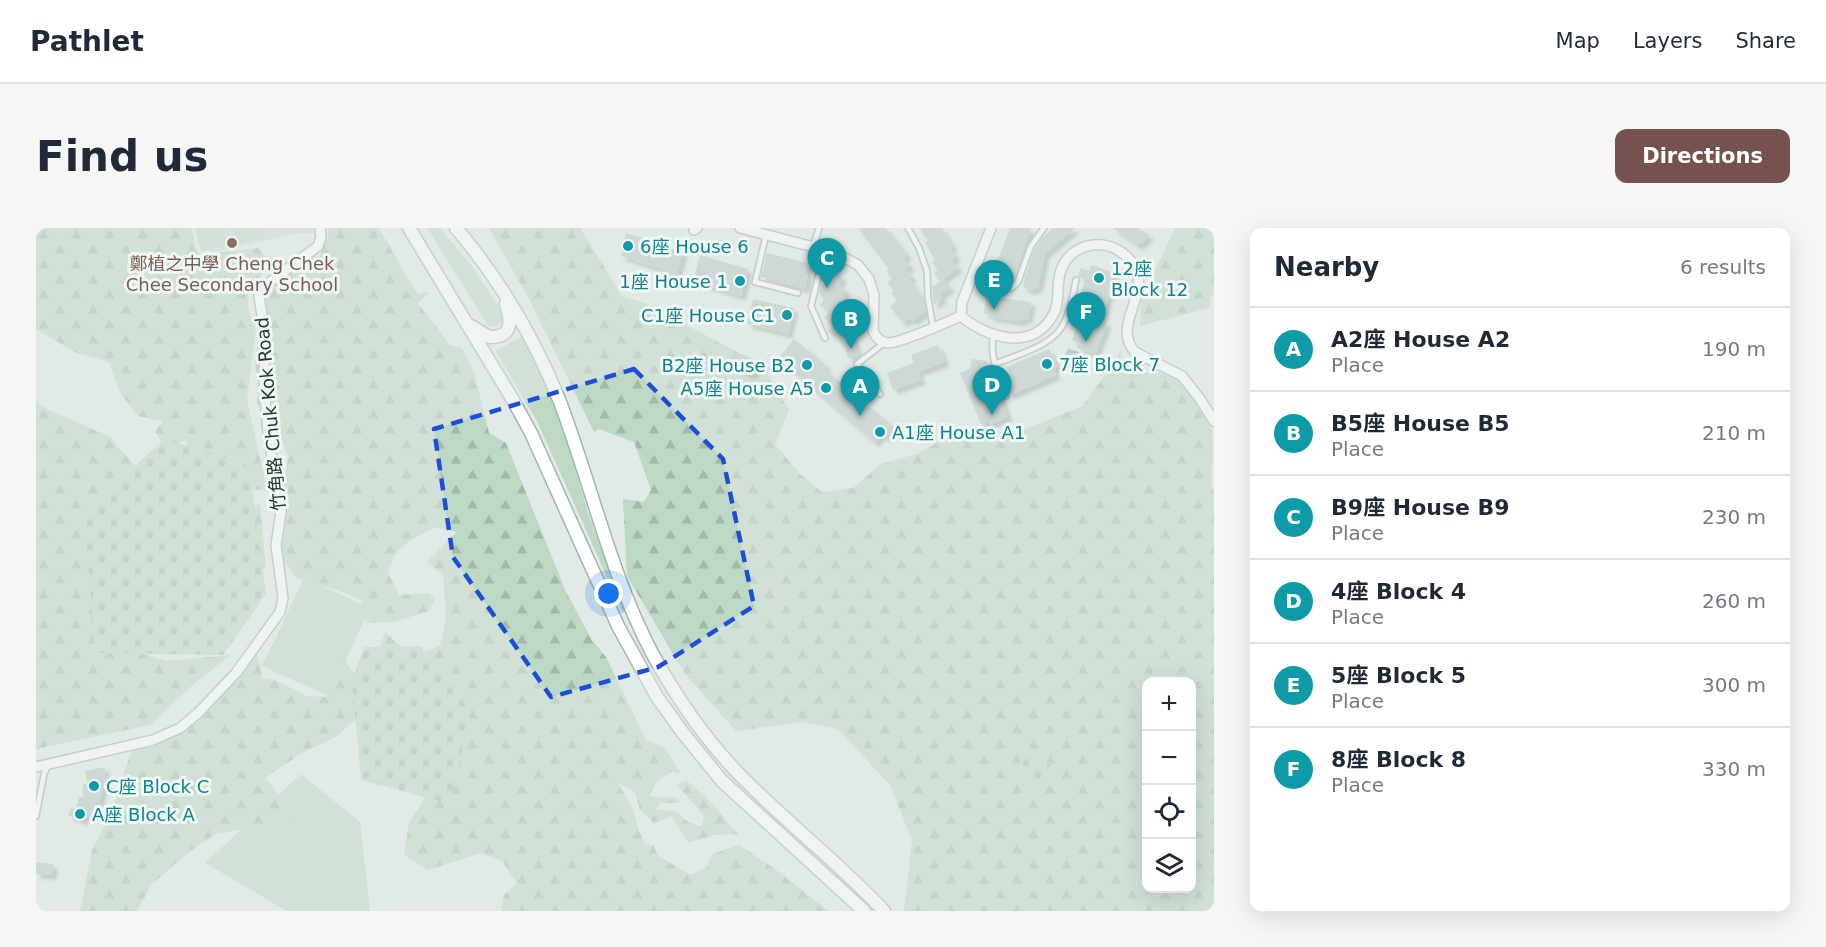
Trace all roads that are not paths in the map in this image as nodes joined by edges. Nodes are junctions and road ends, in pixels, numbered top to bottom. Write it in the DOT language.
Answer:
graph roads {
  1 [pos="320,228"];
  2 [pos="409,228"];
  3 [pos="456,228"];
  4 [pos="740,228"];
  5 [pos="819,228"];
  6 [pos="908,228"];
  7 [pos="992,228"];
  8 [pos="1044,228"];
  9 [pos="766,235"];
  10 [pos="813,247"];
  11 [pos="825,250"];
  12 [pos="495,278"];
  13 [pos="971,279"];
  14 [pos="1076,280"];
  15 [pos="798,293"];
  16 [pos="961,316"];
  17 [pos="464,319"];
  18 [pos="933,327"];
  19 [pos="993,336"];
  20 [pos="825,338"];
  21 [pos="885,343"];
  22 [pos="995,364"];
  23 [pos="880,394"];
  24 [pos="1006,396"];
  25 [pos="1214,421"];
  26 [pos="48,765"];
  27 [pos="36,767"];
  28 [pos="36,816"];
  29 [pos="864,911"];
  30 [pos="884,911"];
  1 -- 26 [label="street, 竹角路 Chuk Kok Road"];
  2 -- 17 [label="main road"];
  3 -- 12 [label="main road"];
  4 -- 9 [label="street"];
  5 -- 10 [label="lane"];
  6 -- 18 [label="lane"];
  7 -- 13 [label="street"];
  8 -- 13 [label="lane"];
  9 -- 10 [label="street"];
  9 -- 15 [label="lane"];
  10 -- 11 [label="street"];
  11 -- 20 [label="lane"];
  11 -- 21 [label="street"];
  12 -- 17 [label="main road"];
  12 -- 30 [label="main road"];
  13 -- 16 [label="street"];
  14 -- 22 [label="lane"];
  16 -- 18 [label="street"];
  16 -- 19 [label="street"];
  17 -- 29 [label="main road"];
  18 -- 21 [label="street"];
  19 -- 22 [label="lane"];
  19 -- 25 [label="street"];
  21 -- 23 [label="lane"];
  22 -- 24 [label="lane"];
  26 -- 27 [label="street, 竹角路 Chuk Kok Road"];
  26 -- 28 [label="lane"];
}
